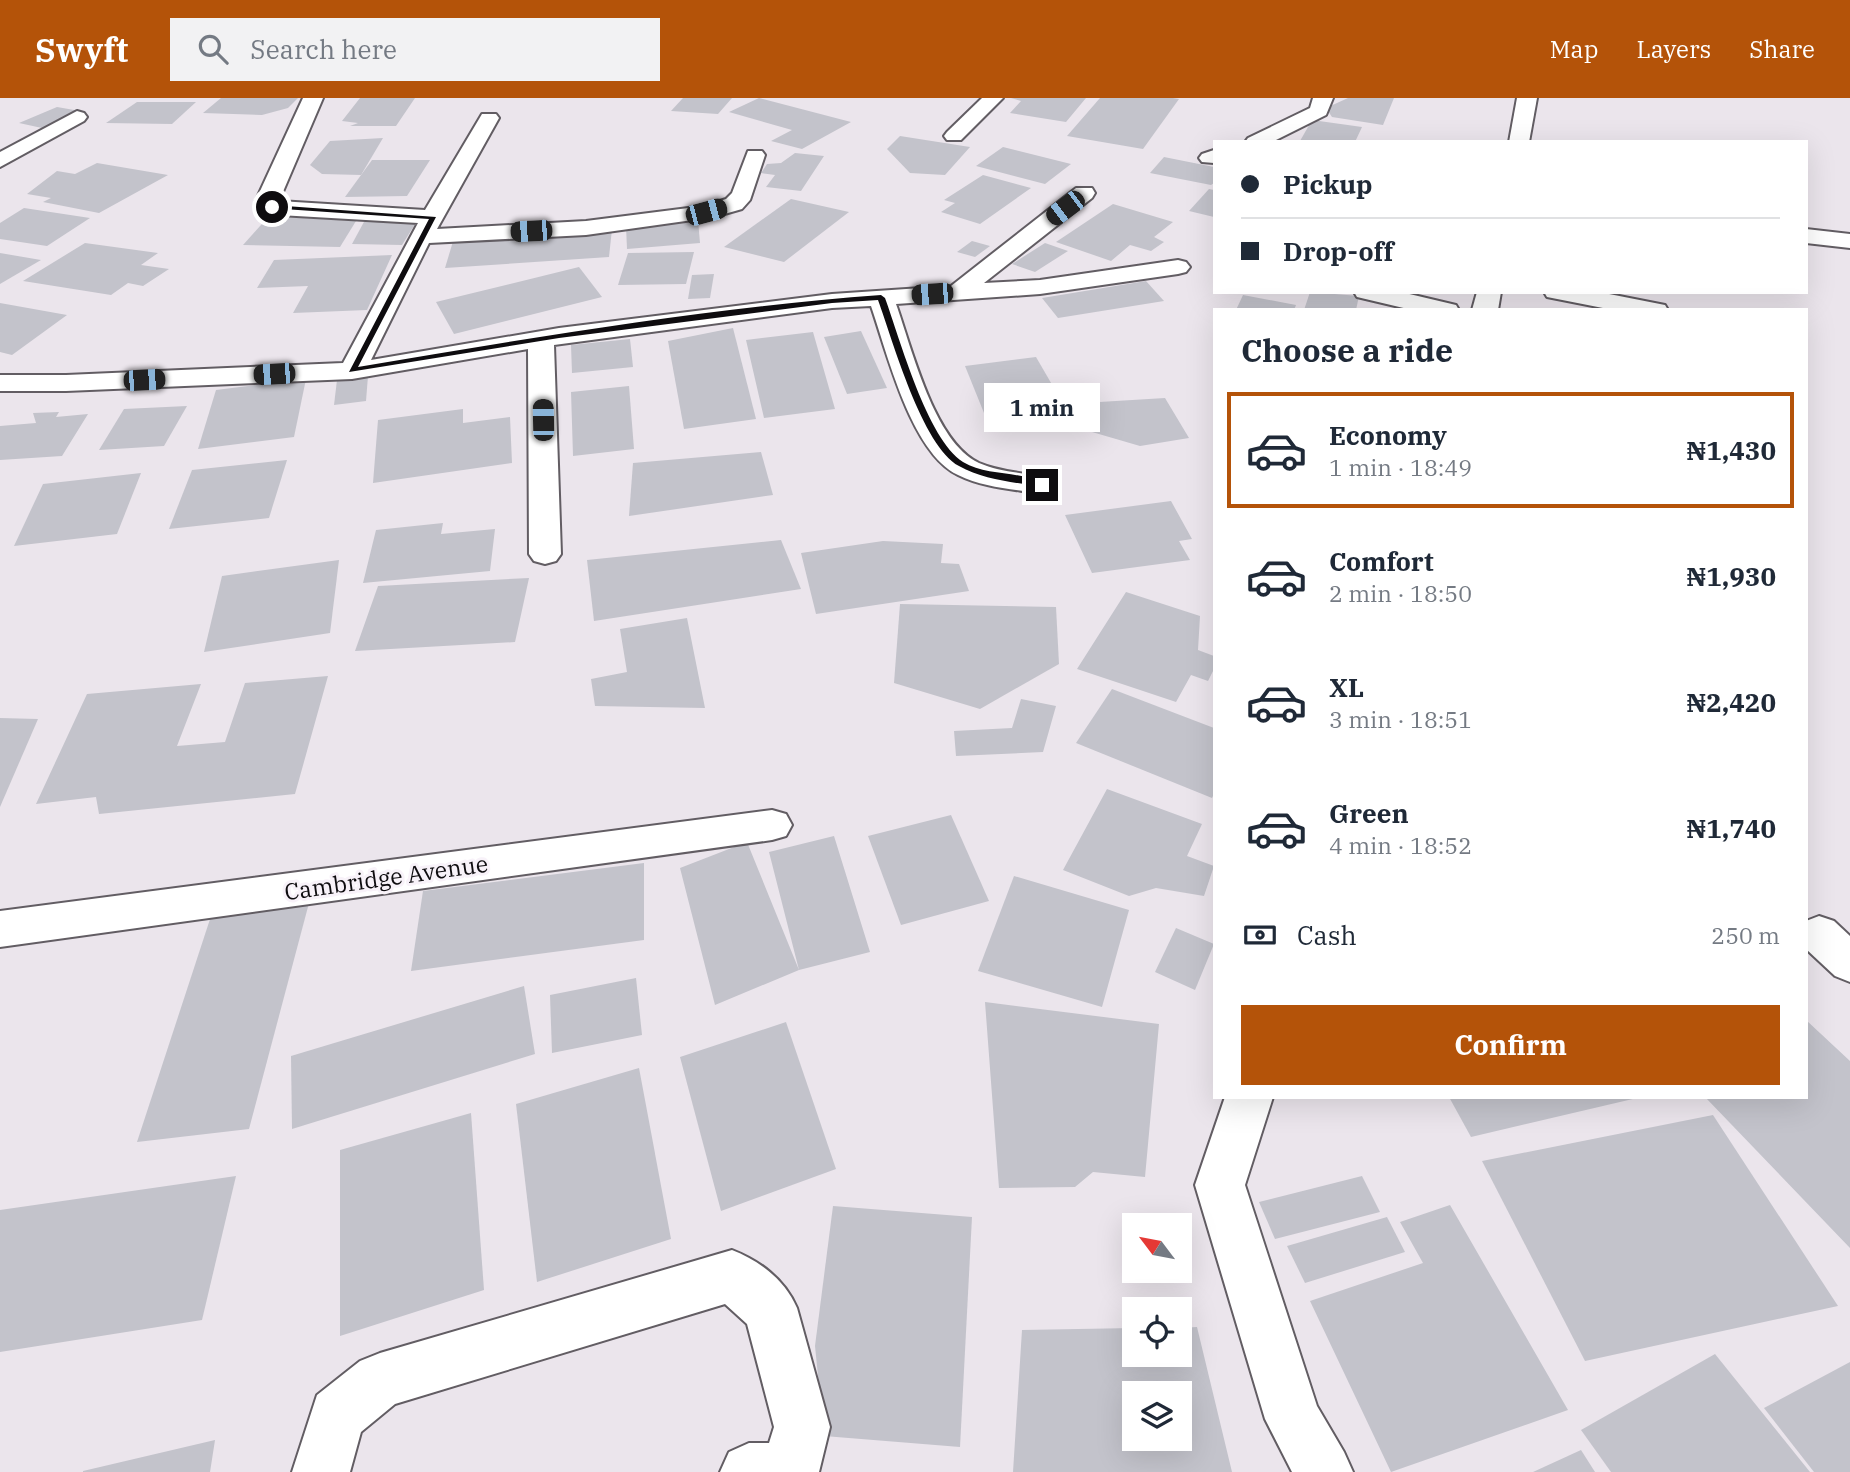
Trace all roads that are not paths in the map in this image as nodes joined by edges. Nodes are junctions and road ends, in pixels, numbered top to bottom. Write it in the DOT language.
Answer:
graph roads {
  1 [pos="313,98"];
  2 [pos="993,98"];
  3 [pos="1323,98"];
  4 [pos="1527,98"];
  5 [pos="78,117"];
  6 [pos="489,118"];
  7 [pos="954,136"];
  8 [pos="1259,140"];
  9 [pos="1519,140"];
  10 [pos="755,155"];
  11 [pos="0,161"];
  12 [pos="1084,193"];
  13 [pos="427,227"];
  14 [pos="1808,236"];
  15 [pos="1850,241"];
  16 [pos="1178,267"];
  17 [pos="958,292"];
  18 [pos="1375,294"];
  19 [pos="1567,294"];
  20 [pos="881,298"];
  21 [pos="1438,308"];
  22 [pos="1645,308"];
  23 [pos="541,339"];
  24 [pos="352,371"];
  25 [pos="0,383"];
  26 [pos="1042,485"];
  27 [pos="545,554"];
  28 [pos="772,825"];
  29 [pos="0,929"];
  30 [pos="1819,934"];
  31 [pos="1850,963"];
  32 [pos="1248,1099"];
  33 [pos="321,1472"];
  34 [pos="749,1472"];
  35 [pos="775,1472"];
  36 [pos="790,1472"];
  37 [pos="1324,1472"];
  1 -- 13 [label="street"];
  2 -- 7 [label="street"];
  3 -- 8 [label="street"];
  4 -- 9 [label="street"];
  5 -- 11 [label="street"];
  6 -- 13 [label="street"];
  10 -- 13 [label="street"];
  12 -- 17 [label="street"];
  13 -- 24 [label="street"];
  14 -- 15 [label="street"];
  16 -- 17 [label="street"];
  17 -- 20 [label="street"];
  18 -- 21 [label="street"];
  19 -- 22 [label="street"];
  20 -- 23 [label="street"];
  20 -- 26 [label="street"];
  23 -- 24 [label="street"];
  23 -- 27 [label="street"];
  24 -- 25 [label="street"];
  28 -- 29 [label="street, Cambridge Avenue"];
  30 -- 31 [label="street"];
  32 -- 37 [label="street"];
  33 -- 36 [label="street"];
  34 -- 35 [label="street"];
}
